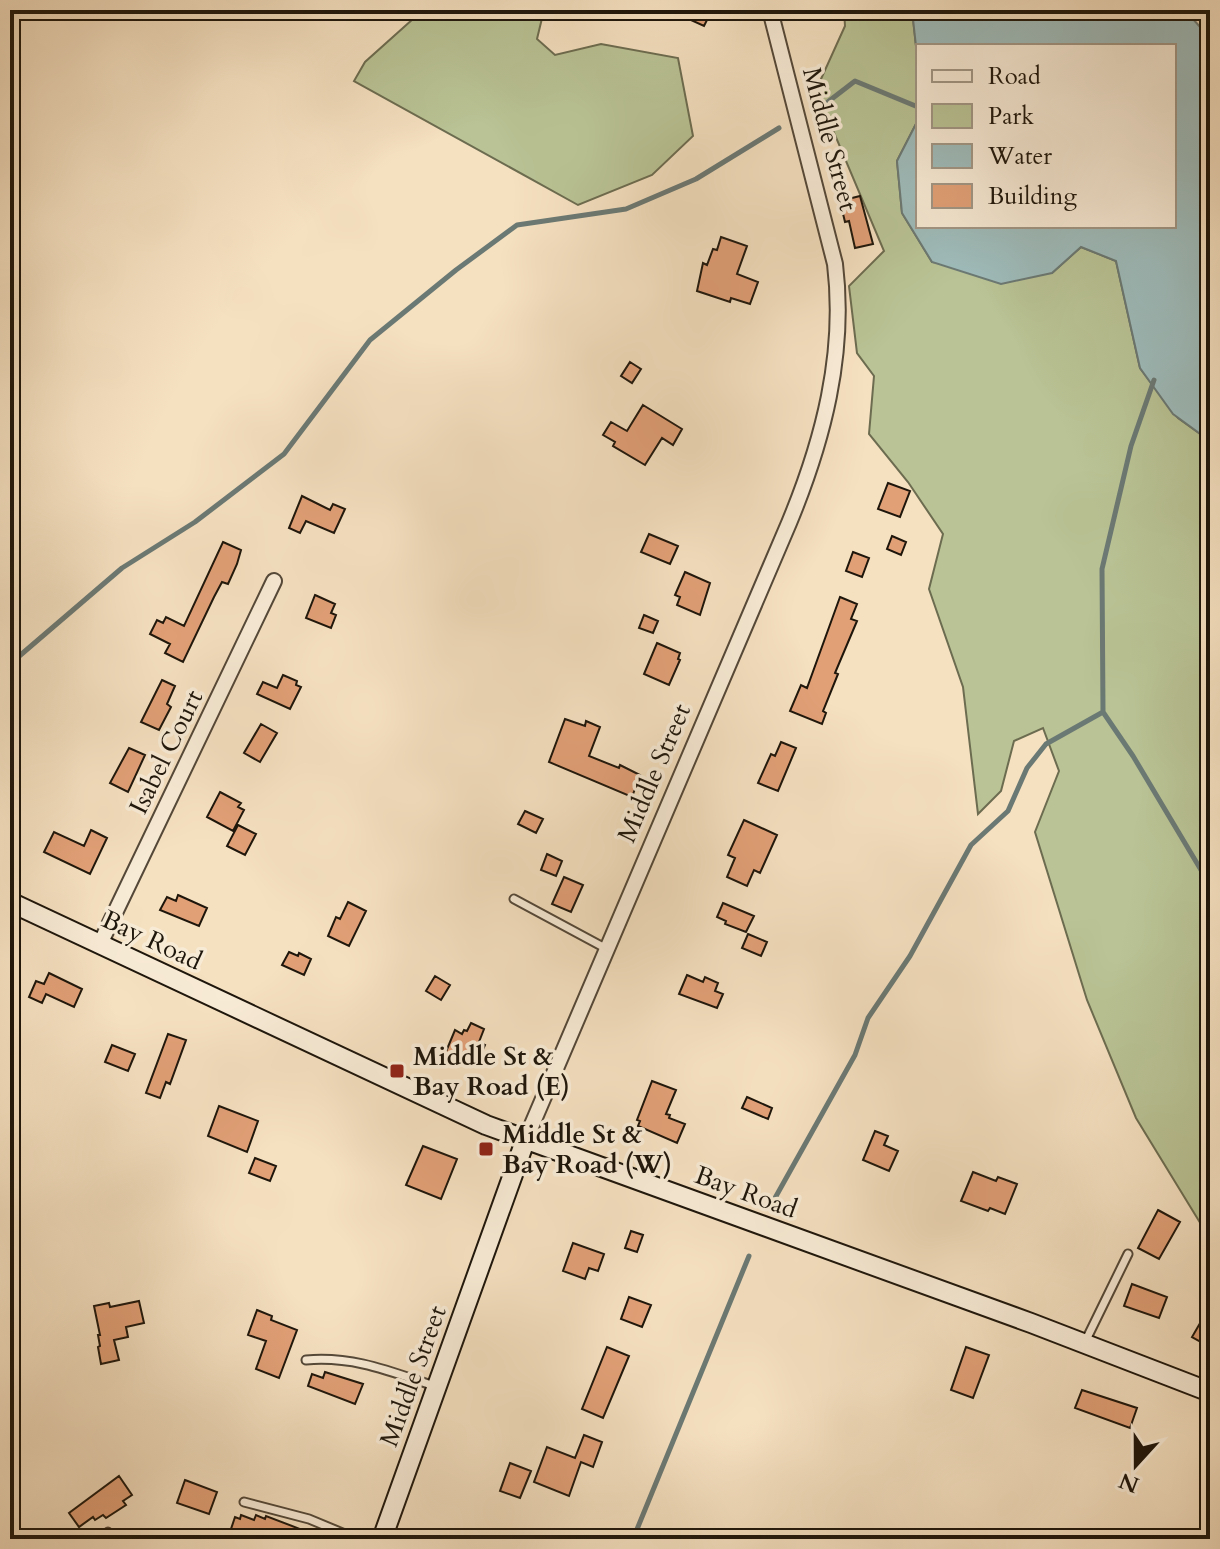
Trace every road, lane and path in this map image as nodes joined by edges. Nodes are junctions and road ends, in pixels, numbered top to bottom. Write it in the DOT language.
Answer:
graph roads {
  1 [pos="770,10"];
  2 [pos="274,581"];
  3 [pos="514,899"];
  4 [pos="10,902"];
  5 [pos="100,944"];
  6 [pos="607,949"];
  7 [pos="525,1141"];
  8 [pos="1128,1254"];
  9 [pos="1084,1344"];
  10 [pos="306,1360"];
  11 [pos="437,1387"];
  12 [pos="1210,1392"];
  13 [pos="244,1502"];
  14 [pos="357,1539"];
  15 [pos="382,1539"];
  1 -- 6 [label="street, Middle Street"];
  2 -- 5 [label="street, Isabel Court"];
  3 -- 6 [label="lane"];
  4 -- 5 [label="main road, Bay Road"];
  5 -- 7 [label="main road, Bay Road"];
  6 -- 7 [label="street, Middle Street"];
  7 -- 9 [label="main road, Bay Road"];
  7 -- 11 [label="main road, Middle Street"];
  8 -- 9 [label="lane"];
  9 -- 12 [label="main road, Bay Road"];
  10 -- 11 [label="lane"];
  11 -- 15 [label="main road, Middle Street"];
  13 -- 14 [label="lane"];
}
